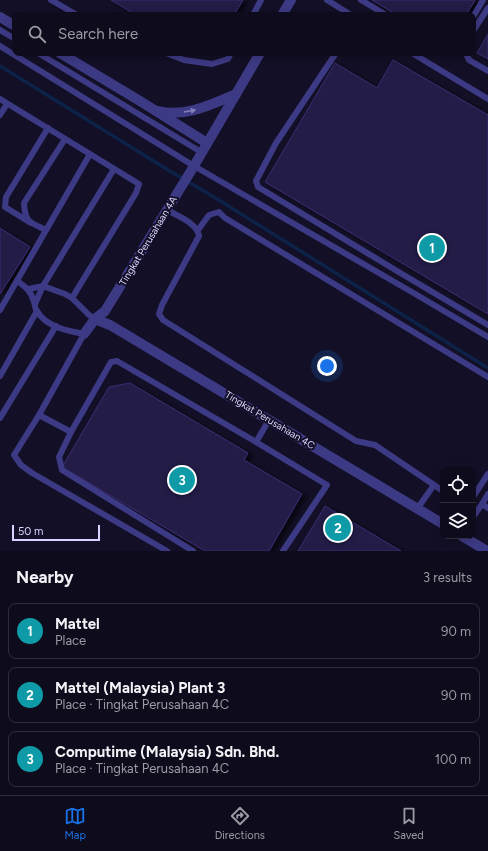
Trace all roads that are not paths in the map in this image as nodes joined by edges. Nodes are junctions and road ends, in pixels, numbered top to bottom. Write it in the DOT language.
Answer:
graph roads {
  1 [pos="51,0"];
  2 [pos="261,0"];
  3 [pos="291,0"];
  4 [pos="326,0"];
  5 [pos="361,0"];
  6 [pos="484,0"];
  7 [pos="488,8"];
  8 [pos="72,12"];
  9 [pos="255,12"];
  10 [pos="284,12"];
  11 [pos="346,12"];
  12 [pos="381,12"];
  13 [pos="476,12"];
  14 [pos="0,17"];
  15 [pos="12,24"];
  16 [pos="476,26"];
  17 [pos="0,30"];
  18 [pos="12,37"];
  19 [pos="0,46"];
  20 [pos="12,53"];
  21 [pos="16,56"];
  22 [pos="43,56"];
  23 [pos="65,56"];
  24 [pos="174,56"];
  25 [pos="229,56"];
  26 [pos="258,56"];
  27 [pos="334,56"];
  28 [pos="417,56"];
  29 [pos="467,56"];
  30 [pos="488,71"];
  31 [pos="236,94"];
  32 [pos="488,99"];
  33 [pos="0,100"];
  34 [pos="140,101"];
  35 [pos="7,104"];
  36 [pos="0,115"];
  37 [pos="48,128"];
  38 [pos="65,138"];
  39 [pos="207,143"];
  40 [pos="201,152"];
  41 [pos="90,154"];
  42 [pos="194,166"];
  43 [pos="114,169"];
  44 [pos="168,210"];
  45 [pos="31,223"];
  46 [pos="46,230"];
  47 [pos="198,230"];
  48 [pos="17,281"];
  49 [pos="43,286"];
  50 [pos="29,289"];
  51 [pos="72,298"];
  52 [pos="35,304"];
  53 [pos="0,310"];
  54 [pos="37,311"];
  55 [pos="95,319"];
  56 [pos="488,325"];
  57 [pos="56,326"];
  58 [pos="84,334"];
  59 [pos="488,337"];
  60 [pos="0,376"];
  61 [pos="488,377"];
  62 [pos="39,415"];
  63 [pos="0,418"];
  64 [pos="269,420"];
  65 [pos="71,432"];
  66 [pos="256,442"];
  67 [pos="488,474"];
  68 [pos="434,485"];
  69 [pos="440,489"];
  70 [pos="476,492"];
  71 [pos="488,494"];
  72 [pos="482,504"];
  73 [pos="488,508"];
  74 [pos="417,509"];
  75 [pos="476,513"];
  76 [pos="440,522"];
  77 [pos="467,539"];
  78 [pos="167,551"];
  79 [pos="193,551"];
  80 [pos="283,551"];
  81 [pos="487,551"];
  1 -- 8 [label="lane"];
  2 -- 9 [label="lane"];
  3 -- 10 [label="street"];
  4 -- 11 [label="lane"];
  5 -- 12 [label="lane"];
  6 -- 13 [label="lane"];
  7 -- 16 [label="lane"];
  14 -- 15 [label="street"];
  17 -- 18 [label="lane"];
  19 -- 20 [label="lane"];
  21 -- 42 [label="lane"];
  22 -- 40 [label="lane"];
  23 -- 34 [label="street"];
  24 -- 25 [label="lane"];
  26 -- 31 [label="street, Tingkat Perusahaan 4A"];
  27 -- 56 [label="lane"];
  28 -- 32 [label="lane"];
  29 -- 30 [label="lane"];
  34 -- 31 [label="street, one-way"];
  31 -- 39 [label="street, Tingkat Perusahaan 4A"];
  33 -- 35 [label="lane"];
  34 -- 39 [label="street"];
  35 -- 36 [label="lane"];
  35 -- 37 [label="lane"];
  37 -- 38 [label="lane"];
  37 -- 45 [label="lane"];
  38 -- 41 [label="lane"];
  38 -- 45 [label="lane"];
  39 -- 40 [label="street, Tingkat Perusahaan 4A"];
  40 -- 42 [label="street, Tingkat Perusahaan 4A"];
  41 -- 43 [label="lane"];
  41 -- 46 [label="lane"];
  42 -- 44 [label="street, Tingkat Perusahaan 4A"];
  42 -- 59 [label="lane"];
  43 -- 49 [label="lane"];
  43 -- 51 [label="lane"];
  44 -- 47 [label="lane"];
  44 -- 55 [label="street, Tingkat Perusahaan 4A"];
  45 -- 46 [label="lane"];
  46 -- 48 [label="lane"];
  47 -- 61 [label="lane"];
  47 -- 68 [label="lane"];
  48 -- 50 [label="lane"];
  48 -- 53 [label="lane"];
  49 -- 50 [label="lane"];
  49 -- 51 [label="lane"];
  49 -- 52 [label="lane"];
  50 -- 52 [label="lane"];
  51 -- 55 [label="lane"];
  52 -- 54 [label="lane"];
  54 -- 57 [label="lane"];
  54 -- 60 [label="lane"];
  55 -- 58 [label="street, Tingkat Perusahaan 4A"];
  55 -- 64 [label="street, Tingkat Perusahaan 4C"];
  57 -- 58 [label="lane"];
  57 -- 63 [label="lane"];
  58 -- 62 [label="lane"];
  62 -- 65 [label="lane"];
  62 -- 78 [label="lane"];
  64 -- 66 [label="lane"];
  64 -- 74 [label="street, Tingkat Perusahaan 4C"];
  65 -- 66 [label="lane"];
  65 -- 79 [label="lane"];
  66 -- 80 [label="lane"];
  67 -- 70 [label="lane"];
  68 -- 69 [label="lane"];
  68 -- 74 [label="lane"];
  71 -- 72 [label="lane"];
  72 -- 73 [label="lane"];
  72 -- 75 [label="lane"];
  74 -- 76 [label="street, Tingkat Perusahaan 4C"];
  77 -- 81 [label="street"];
}
